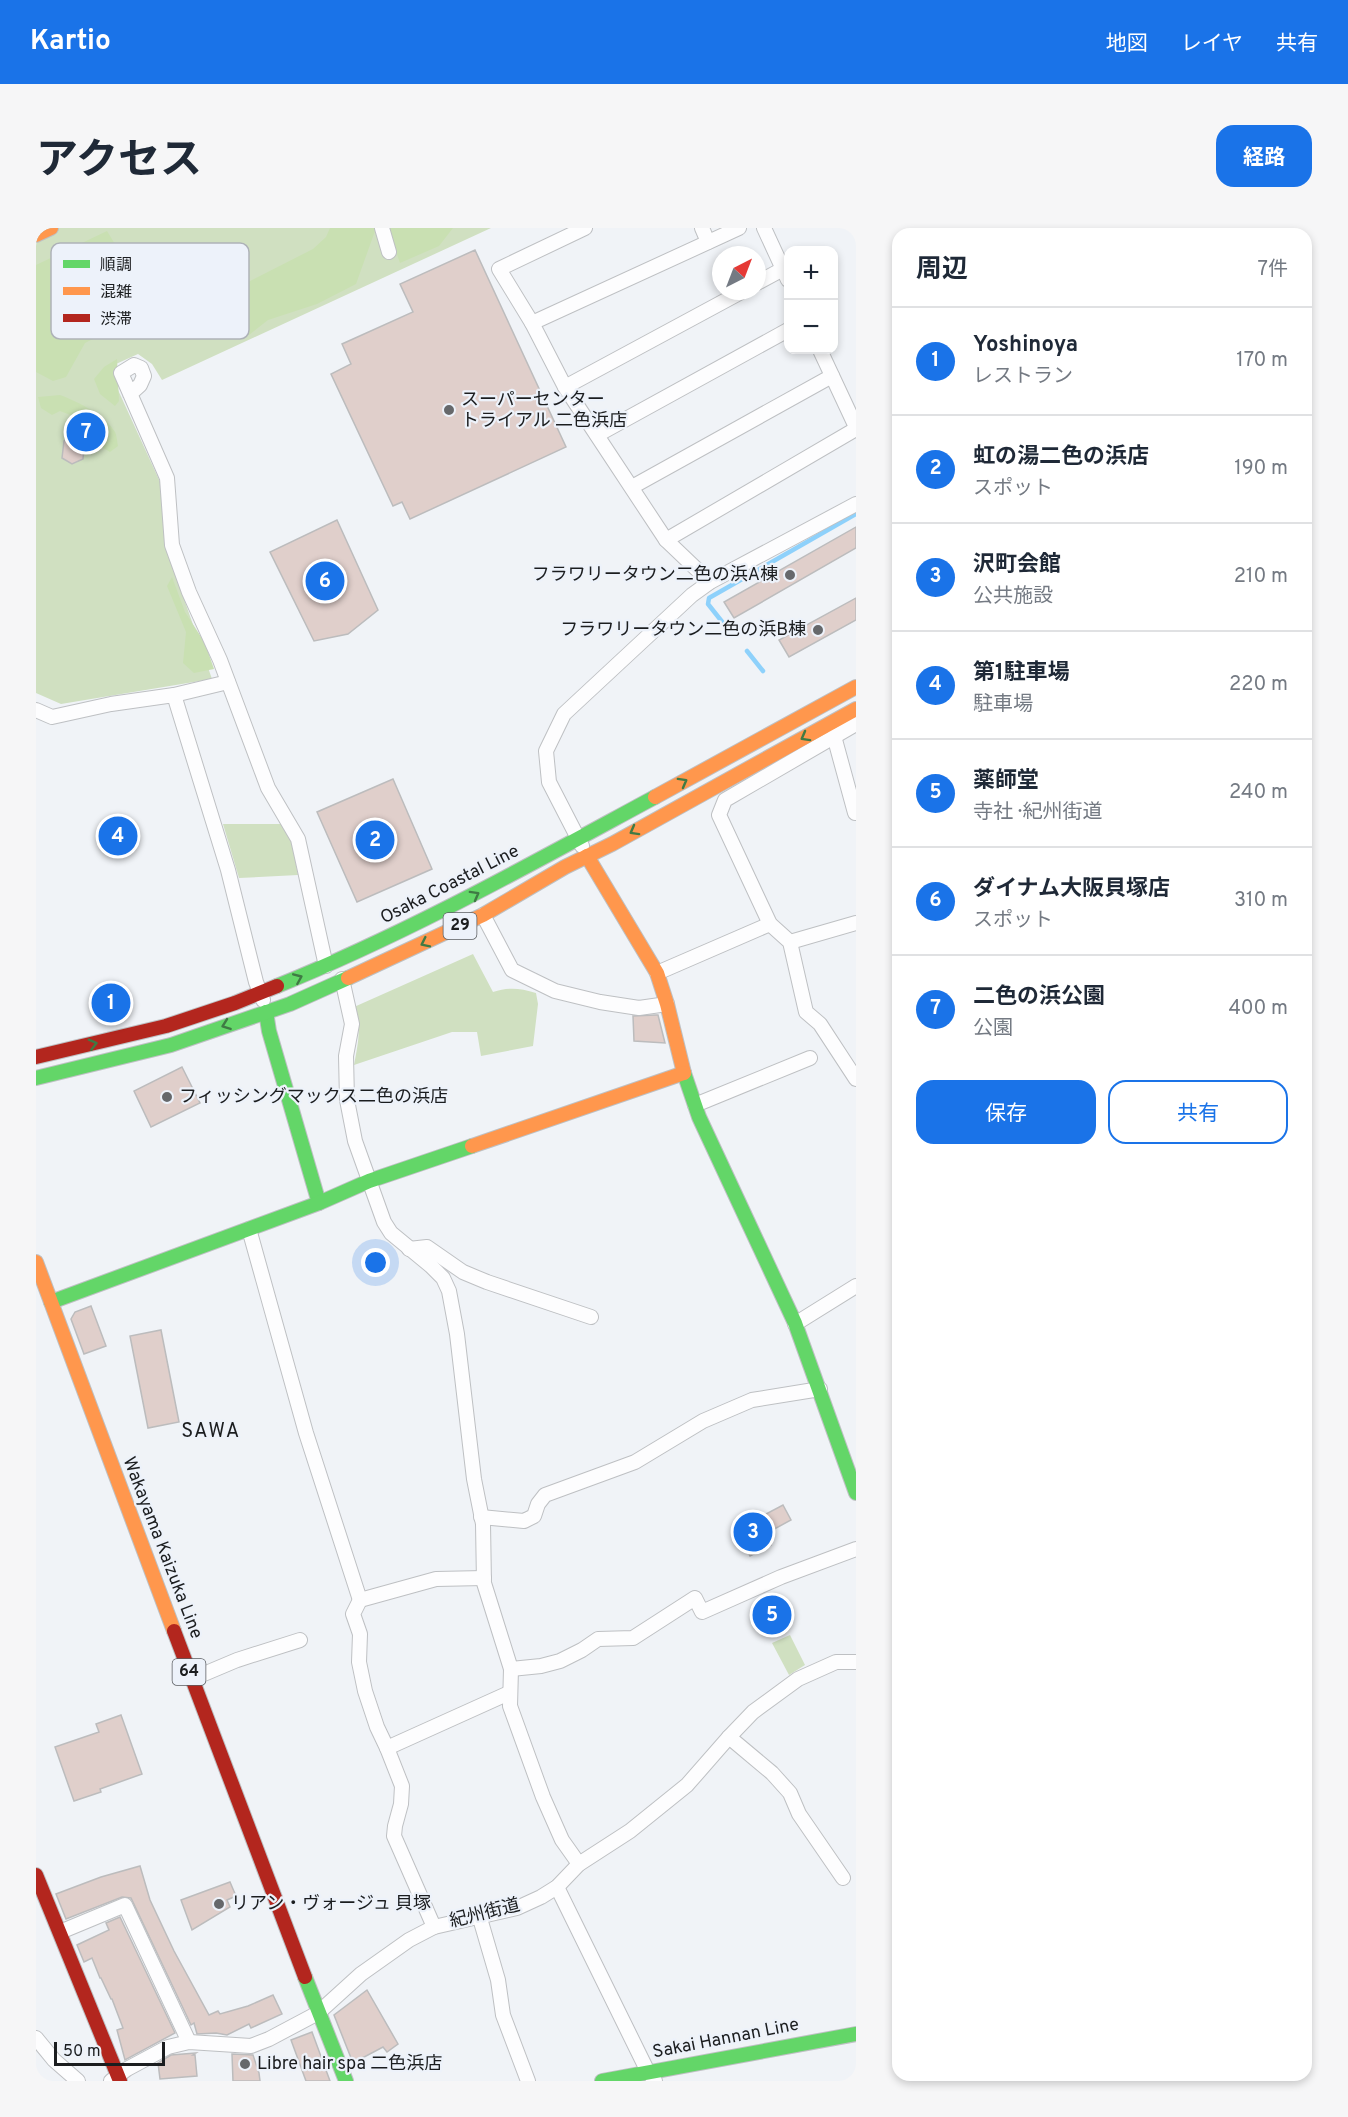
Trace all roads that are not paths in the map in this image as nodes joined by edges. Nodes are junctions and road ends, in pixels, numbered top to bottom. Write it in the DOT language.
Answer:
graph roads {
  1 [pos="51,228"];
  2 [pos="382,228"];
  3 [pos="585,228"];
  4 [pos="702,228"];
  5 [pos="739,228"];
  6 [pos="764,228"];
  7 [pos="36,235"];
  8 [pos="708,242"];
  9 [pos="389,252"];
  10 [pos="784,271"];
  11 [pos="784,276"];
  12 [pos="766,281"];
  13 [pos="726,300"];
  14 [pos="532,323"];
  15 [pos="784,333"];
  16 [pos="822,354"];
  17 [pos="832,376"];
  18 [pos="565,387"];
  19 [pos="130,394"];
  20 [pos="856,428"];
  21 [pos="597,435"];
  22 [pos="632,487"];
  23 [pos="856,504"];
  24 [pos="666,540"];
  25 [pos="710,582"];
  26 [pos="228,682"];
  27 [pos="855,687"];
  28 [pos="174,695"];
  29 [pos="856,709"];
  30 [pos="36,710"];
  31 [pos="856,724"];
  32 [pos="834,736"];
  33 [pos="855,813"];
  34 [pos="578,838"];
  35 [pos="586,856"];
  36 [pos="483,915"];
  37 [pos="856,923"];
  38 [pos="770,924"];
  39 [pos="790,942"];
  40 [pos="326,966"];
  41 [pos="657,973"];
  42 [pos="342,979"];
  43 [pos="262,992"];
  44 [pos="668,1004"];
  45 [pos="266,1012"];
  46 [pos="36,1057"];
  47 [pos="810,1058"];
  48 [pos="684,1073"];
  49 [pos="36,1078"];
  50 [pos="856,1079"];
  51 [pos="695,1106"];
  52 [pos="369,1181"];
  53 [pos="319,1203"];
  54 [pos="249,1229"];
  55 [pos="410,1249"];
  56 [pos="36,1262"];
  57 [pos="856,1286"];
  58 [pos="51,1302"];
  59 [pos="591,1317"];
  60 [pos="795,1324"];
  61 [pos="820,1389"];
  62 [pos="856,1493"];
  63 [pos="481,1517"];
  64 [pos="856,1549"];
  65 [pos="484,1578"];
  66 [pos="360,1600"];
  67 [pos="300,1640"];
  68 [pos="856,1662"];
  69 [pos="511,1669"];
  70 [pos="192,1679"];
  71 [pos="509,1693"];
  72 [pos="729,1737"];
  73 [pos="387,1748"];
  74 [pos="579,1864"];
  75 [pos="36,1875"];
  76 [pos="843,1878"];
  77 [pos="557,1887"];
  78 [pos="479,1916"];
  79 [pos="434,1927"];
  80 [pos="60,1932"];
  81 [pos="318,2013"];
  82 [pos="856,2034"];
  83 [pos="36,2037"];
  84 [pos="189,2042"];
  85 [pos="652,2077"];
  86 [pos="116,2079"];
  87 [pos="78,2081"];
  88 [pos="346,2081"];
  89 [pos="528,2081"];
  90 [pos="602,2081"];
  1 -- 7 [label="main road"];
  2 -- 9 [label="street"];
  3 -- 14 [label="street"];
  4 -- 8 [label="street"];
  5 -- 8 [label="street"];
  6 -- 10 [label="street"];
  8 -- 14 [label="street"];
  11 -- 12 [label="street"];
  13 -- 18 [label="street"];
  14 -- 18 [label="street"];
  15 -- 21 [label="street"];
  16 -- 17 [label="street"];
  17 -- 20 [label="street"];
  17 -- 22 [label="street"];
  18 -- 21 [label="street"];
  19 -- 26 [label="street"];
  20 -- 24 [label="street"];
  21 -- 22 [label="street"];
  22 -- 24 [label="street"];
  23 -- 25 [label="street"];
  24 -- 25 [label="street"];
  25 -- 34 [label="street"];
  26 -- 28 [label="street"];
  26 -- 40 [label="street"];
  34 -- 27 [label="main road, Osaka Coastal Line / 29, one-way"];
  28 -- 30 [label="street"];
  28 -- 43 [label="street"];
  29 -- 35 [label="main road, 29, one-way"];
  31 -- 32 [label="street"];
  32 -- 33 [label="street"];
  32 -- 38 [label="street"];
  34 -- 35 [label="street"];
  40 -- 34 [label="main road, Osaka Coastal Line / 29, one-way"];
  35 -- 36 [label="main road, 29"];
  35 -- 41 [label="main road"];
  36 -- 42 [label="main road, 29, one-way"];
  36 -- 44 [label="street"];
  37 -- 39 [label="street"];
  38 -- 39 [label="street"];
  38 -- 41 [label="street"];
  39 -- 50 [label="street"];
  43 -- 40 [label="main road, Osaka Coastal Line / 29, one-way"];
  41 -- 44 [label="main road"];
  42 -- 45 [label="main road, 29"];
  42 -- 52 [label="street"];
  43 -- 45 [label="street"];
  46 -- 43 [label="main road, Osaka Coastal Line / 29, one-way"];
  44 -- 48 [label="main road"];
  45 -- 49 [label="main road, 29, one-way"];
  45 -- 53 [label="main road"];
  47 -- 51 [label="street"];
  48 -- 51 [label="main road"];
  48 -- 52 [label="main road"];
  51 -- 60 [label="main road"];
  52 -- 53 [label="main road"];
  52 -- 55 [label="street"];
  53 -- 54 [label="main road"];
  54 -- 58 [label="main road"];
  54 -- 66 [label="street"];
  55 -- 59 [label="street"];
  55 -- 63 [label="street"];
  56 -- 58 [label="main road, Wakayama Kaizuka Line / 64"];
  57 -- 60 [label="street"];
  58 -- 70 [label="main road, Wakayama Kaizuka Line / 64"];
  60 -- 61 [label="main road"];
  61 -- 62 [label="main road"];
  61 -- 63 [label="street"];
  63 -- 65 [label="street"];
  64 -- 69 [label="street"];
  65 -- 66 [label="street"];
  65 -- 69 [label="street"];
  66 -- 73 [label="street"];
  67 -- 70 [label="street"];
  68 -- 72 [label="street, 紀州街道"];
  69 -- 71 [label="street"];
  70 -- 81 [label="main road, Wakayama Kaizuka Line / 64"];
  71 -- 73 [label="street"];
  71 -- 74 [label="street"];
  72 -- 74 [label="street, 紀州街道"];
  72 -- 76 [label="street"];
  73 -- 79 [label="street"];
  74 -- 77 [label="street, 紀州街道"];
  75 -- 80 [label="main road"];
  77 -- 78 [label="street, 紀州街道"];
  77 -- 85 [label="street"];
  78 -- 79 [label="street, 紀州街道"];
  78 -- 89 [label="street"];
  79 -- 81 [label="street, 紀州街道"];
  80 -- 84 [label="street"];
  80 -- 86 [label="main road"];
  81 -- 84 [label="street, 紀州街道"];
  81 -- 88 [label="main road, Wakayama Kaizuka Line / 64"];
  82 -- 85 [label="main road, Sakai Hannan Line"];
  83 -- 87 [label="street"];
  84 -- 86 [label="street, 紀州街道"];
  85 -- 90 [label="main road, Sakai Hannan Line"];
}
